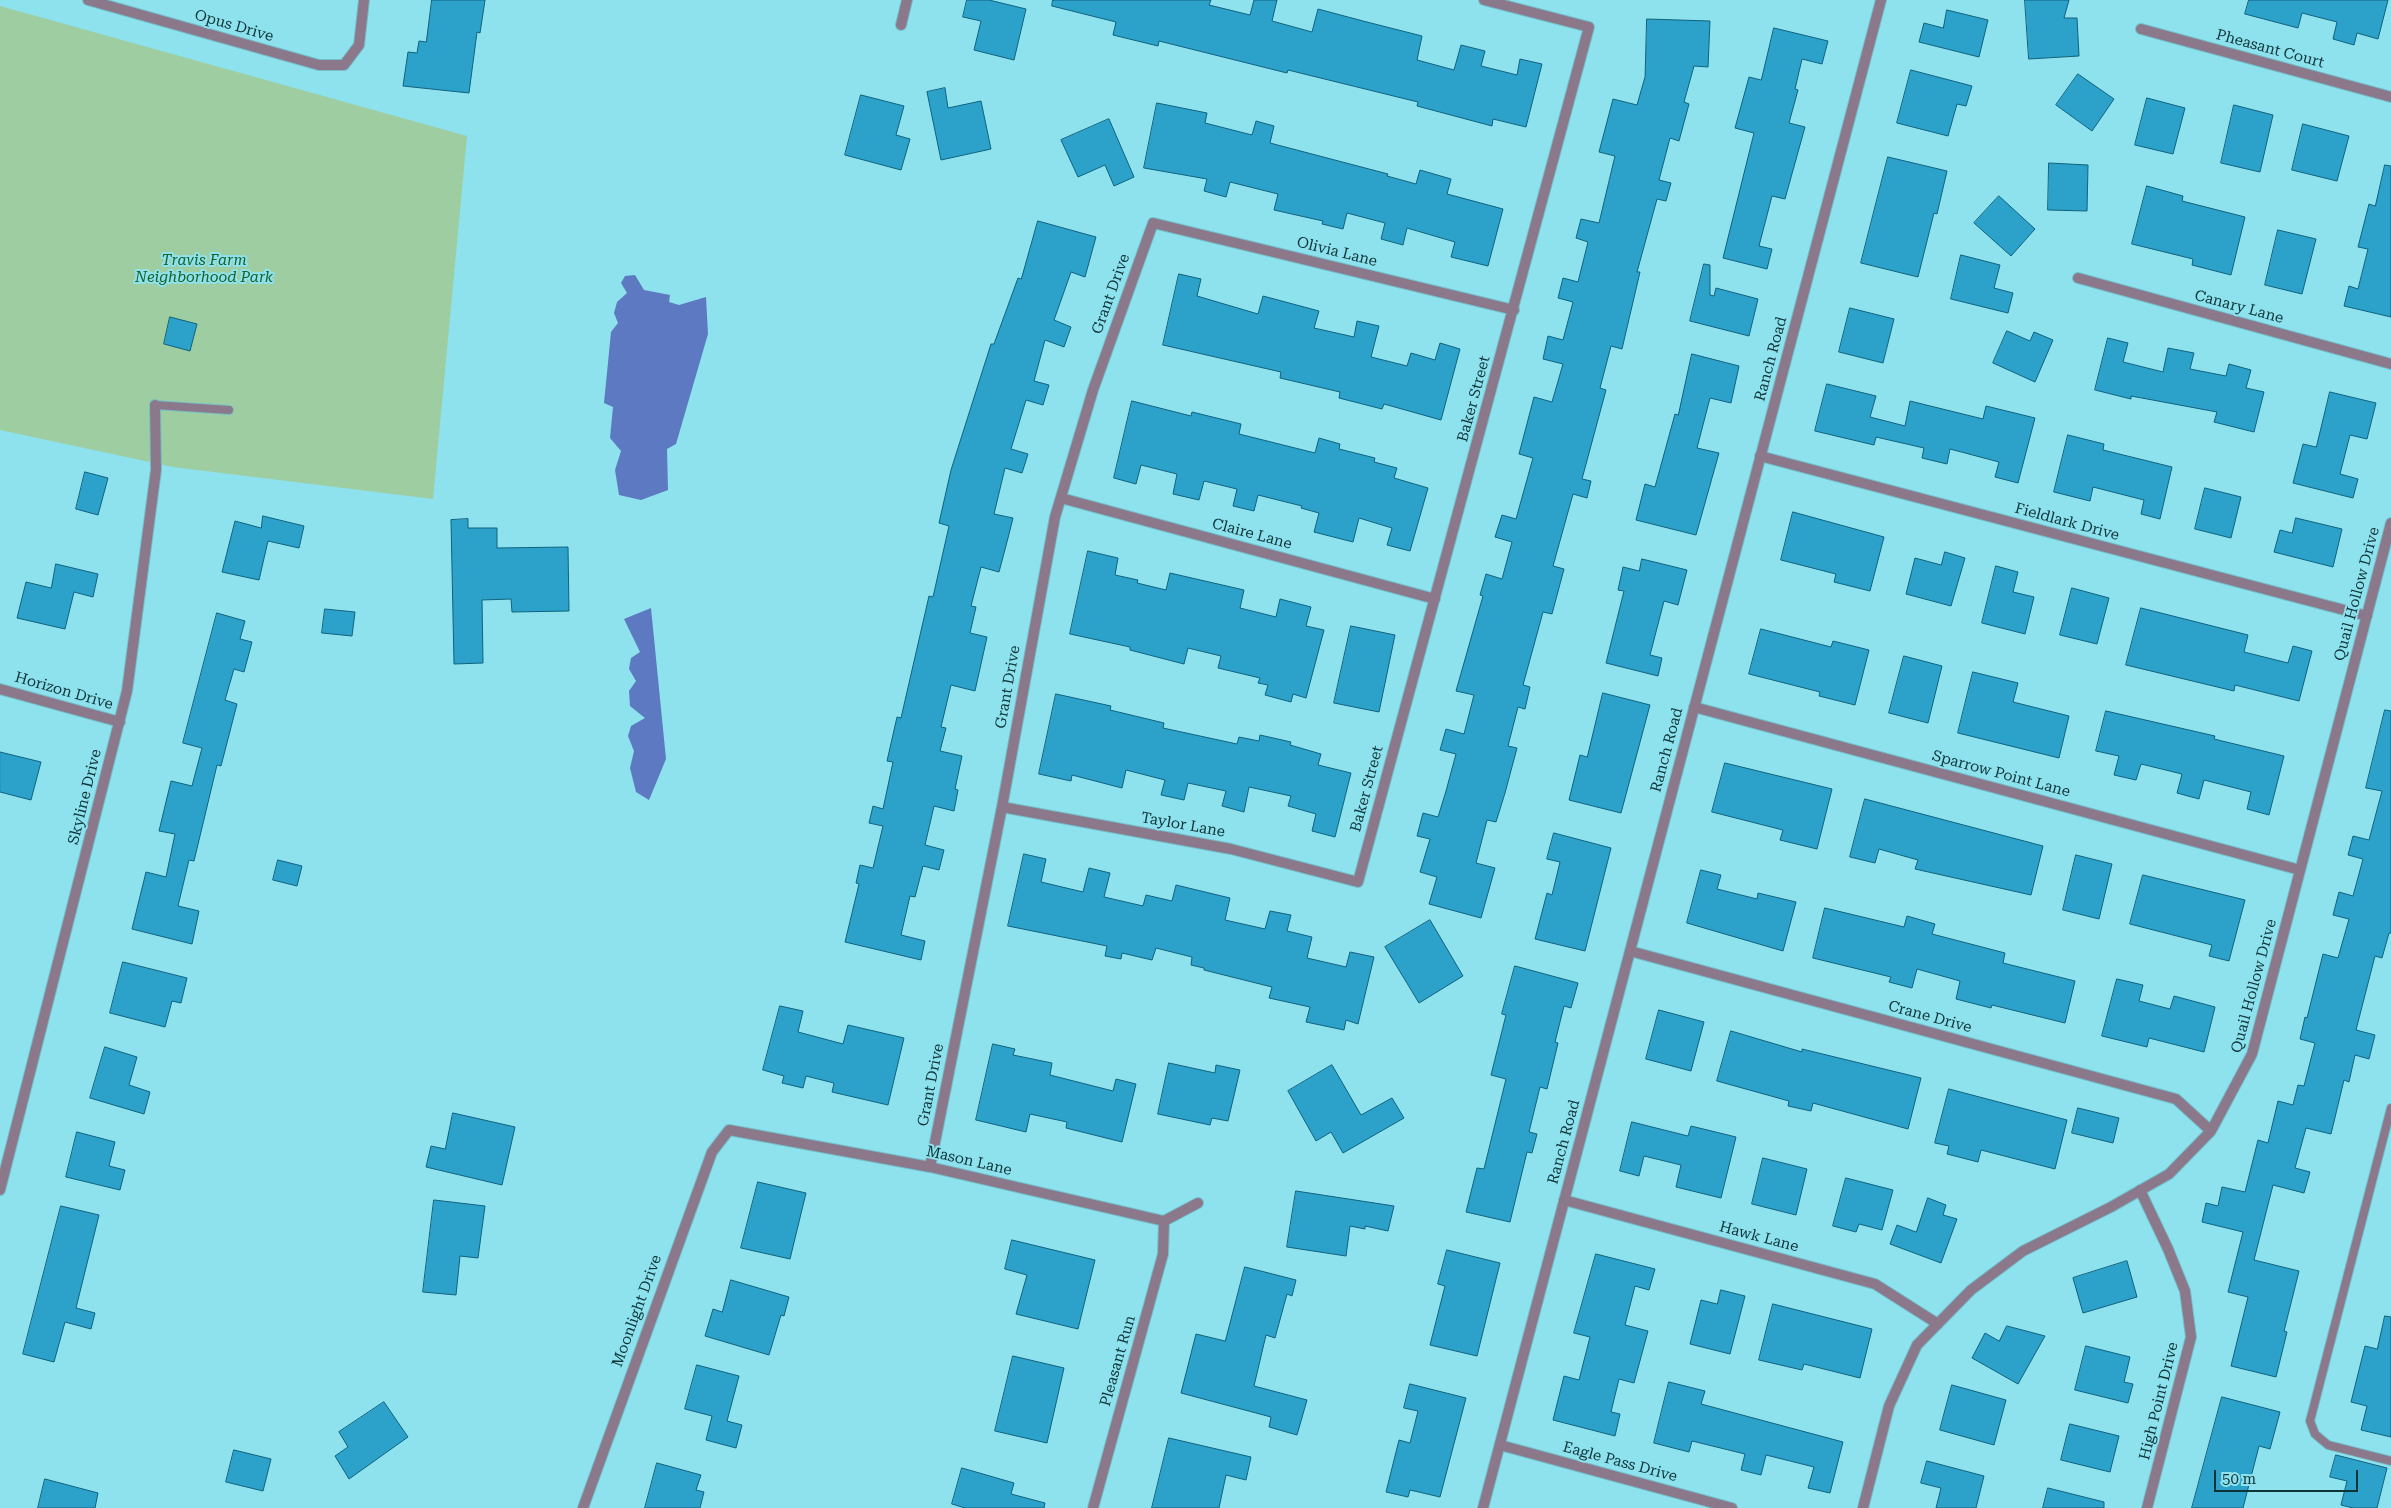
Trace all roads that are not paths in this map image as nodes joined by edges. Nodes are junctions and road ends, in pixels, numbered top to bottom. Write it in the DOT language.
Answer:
graph roads {
  1 [pos="89,0"];
  2 [pos="364,0"];
  3 [pos="907,0"];
  4 [pos="1484,0"];
  5 [pos="1881,0"];
  6 [pos="902,25"];
  7 [pos="2141,29"];
  8 [pos="2391,97"];
  9 [pos="1153,223"];
  10 [pos="2078,278"];
  11 [pos="1514,310"];
  12 [pos="2391,364"];
  13 [pos="155,405"];
  14 [pos="229,410"];
  15 [pos="1760,456"];
  16 [pos="1061,498"];
  17 [pos="2391,522"];
  18 [pos="1435,599"];
  19 [pos="2367,616"];
  20 [pos="0,689"];
  21 [pos="1694,707"];
  22 [pos="120,722"];
  23 [pos="1002,807"];
  24 [pos="2300,870"];
  25 [pos="1358,882"];
  26 [pos="1630,952"];
  27 [pos="2391,1108"];
  28 [pos="729,1130"];
  29 [pos="2211,1131"];
  30 [pos="930,1167"];
  31 [pos="0,1190"];
  32 [pos="2140,1190"];
  33 [pos="1564,1200"];
  34 [pos="1198,1203"];
  35 [pos="1164,1221"];
  36 [pos="1938,1324"];
  37 [pos="1500,1445"];
  38 [pos="2391,1461"];
  39 [pos="583,1508"];
  40 [pos="1093,1508"];
  41 [pos="1483,1508"];
  42 [pos="1732,1508"];
  43 [pos="1863,1508"];
  44 [pos="2147,1508"];
  1 -- 2 [label="street, Opus Drive"];
  3 -- 6 [label="street"];
  4 -- 11 [label="street, Baker Street"];
  5 -- 15 [label="street, Ranch Road"];
  7 -- 8 [label="street, Pheasant Court"];
  9 -- 11 [label="street, Olivia Lane"];
  9 -- 16 [label="street, Grant Drive"];
  10 -- 12 [label="street, Canary Lane"];
  11 -- 18 [label="street, Baker Street"];
  13 -- 14 [label="lane"];
  13 -- 22 [label="street, Skyline Drive"];
  15 -- 19 [label="street, Fieldlark Drive"];
  15 -- 21 [label="street, Ranch Road"];
  16 -- 18 [label="street, Claire Lane"];
  16 -- 23 [label="street, Grant Drive"];
  17 -- 19 [label="street, Quail Hollow Drive"];
  18 -- 25 [label="street, Baker Street"];
  19 -- 24 [label="street, Quail Hollow Drive"];
  20 -- 22 [label="street, Horizon Drive"];
  21 -- 24 [label="street, Sparrow Point Lane"];
  21 -- 26 [label="street, Ranch Road"];
  22 -- 31 [label="street, Skyline Drive"];
  23 -- 25 [label="street, Taylor Lane"];
  23 -- 30 [label="street, Grant Drive"];
  24 -- 29 [label="street, Quail Hollow Drive"];
  26 -- 29 [label="street, Crane Drive"];
  26 -- 33 [label="street, Ranch Road"];
  27 -- 38 [label="lane"];
  28 -- 30 [label="street, Mason Lane"];
  28 -- 39 [label="street, Moonlight Drive"];
  29 -- 32 [label="street, Quail Hollow Drive"];
  30 -- 35 [label="street, Mason Lane"];
  32 -- 36 [label="street, Quail Hollow Drive"];
  32 -- 44 [label="street, High Point Drive"];
  33 -- 36 [label="street, Hawk Lane"];
  33 -- 37 [label="street, Ranch Road"];
  34 -- 35 [label="street"];
  35 -- 40 [label="street, Pleasant Run"];
  36 -- 43 [label="street, Quail Hollow Drive"];
  37 -- 41 [label="street, Ranch Road"];
  37 -- 42 [label="street, Eagle Pass Drive"];
}
